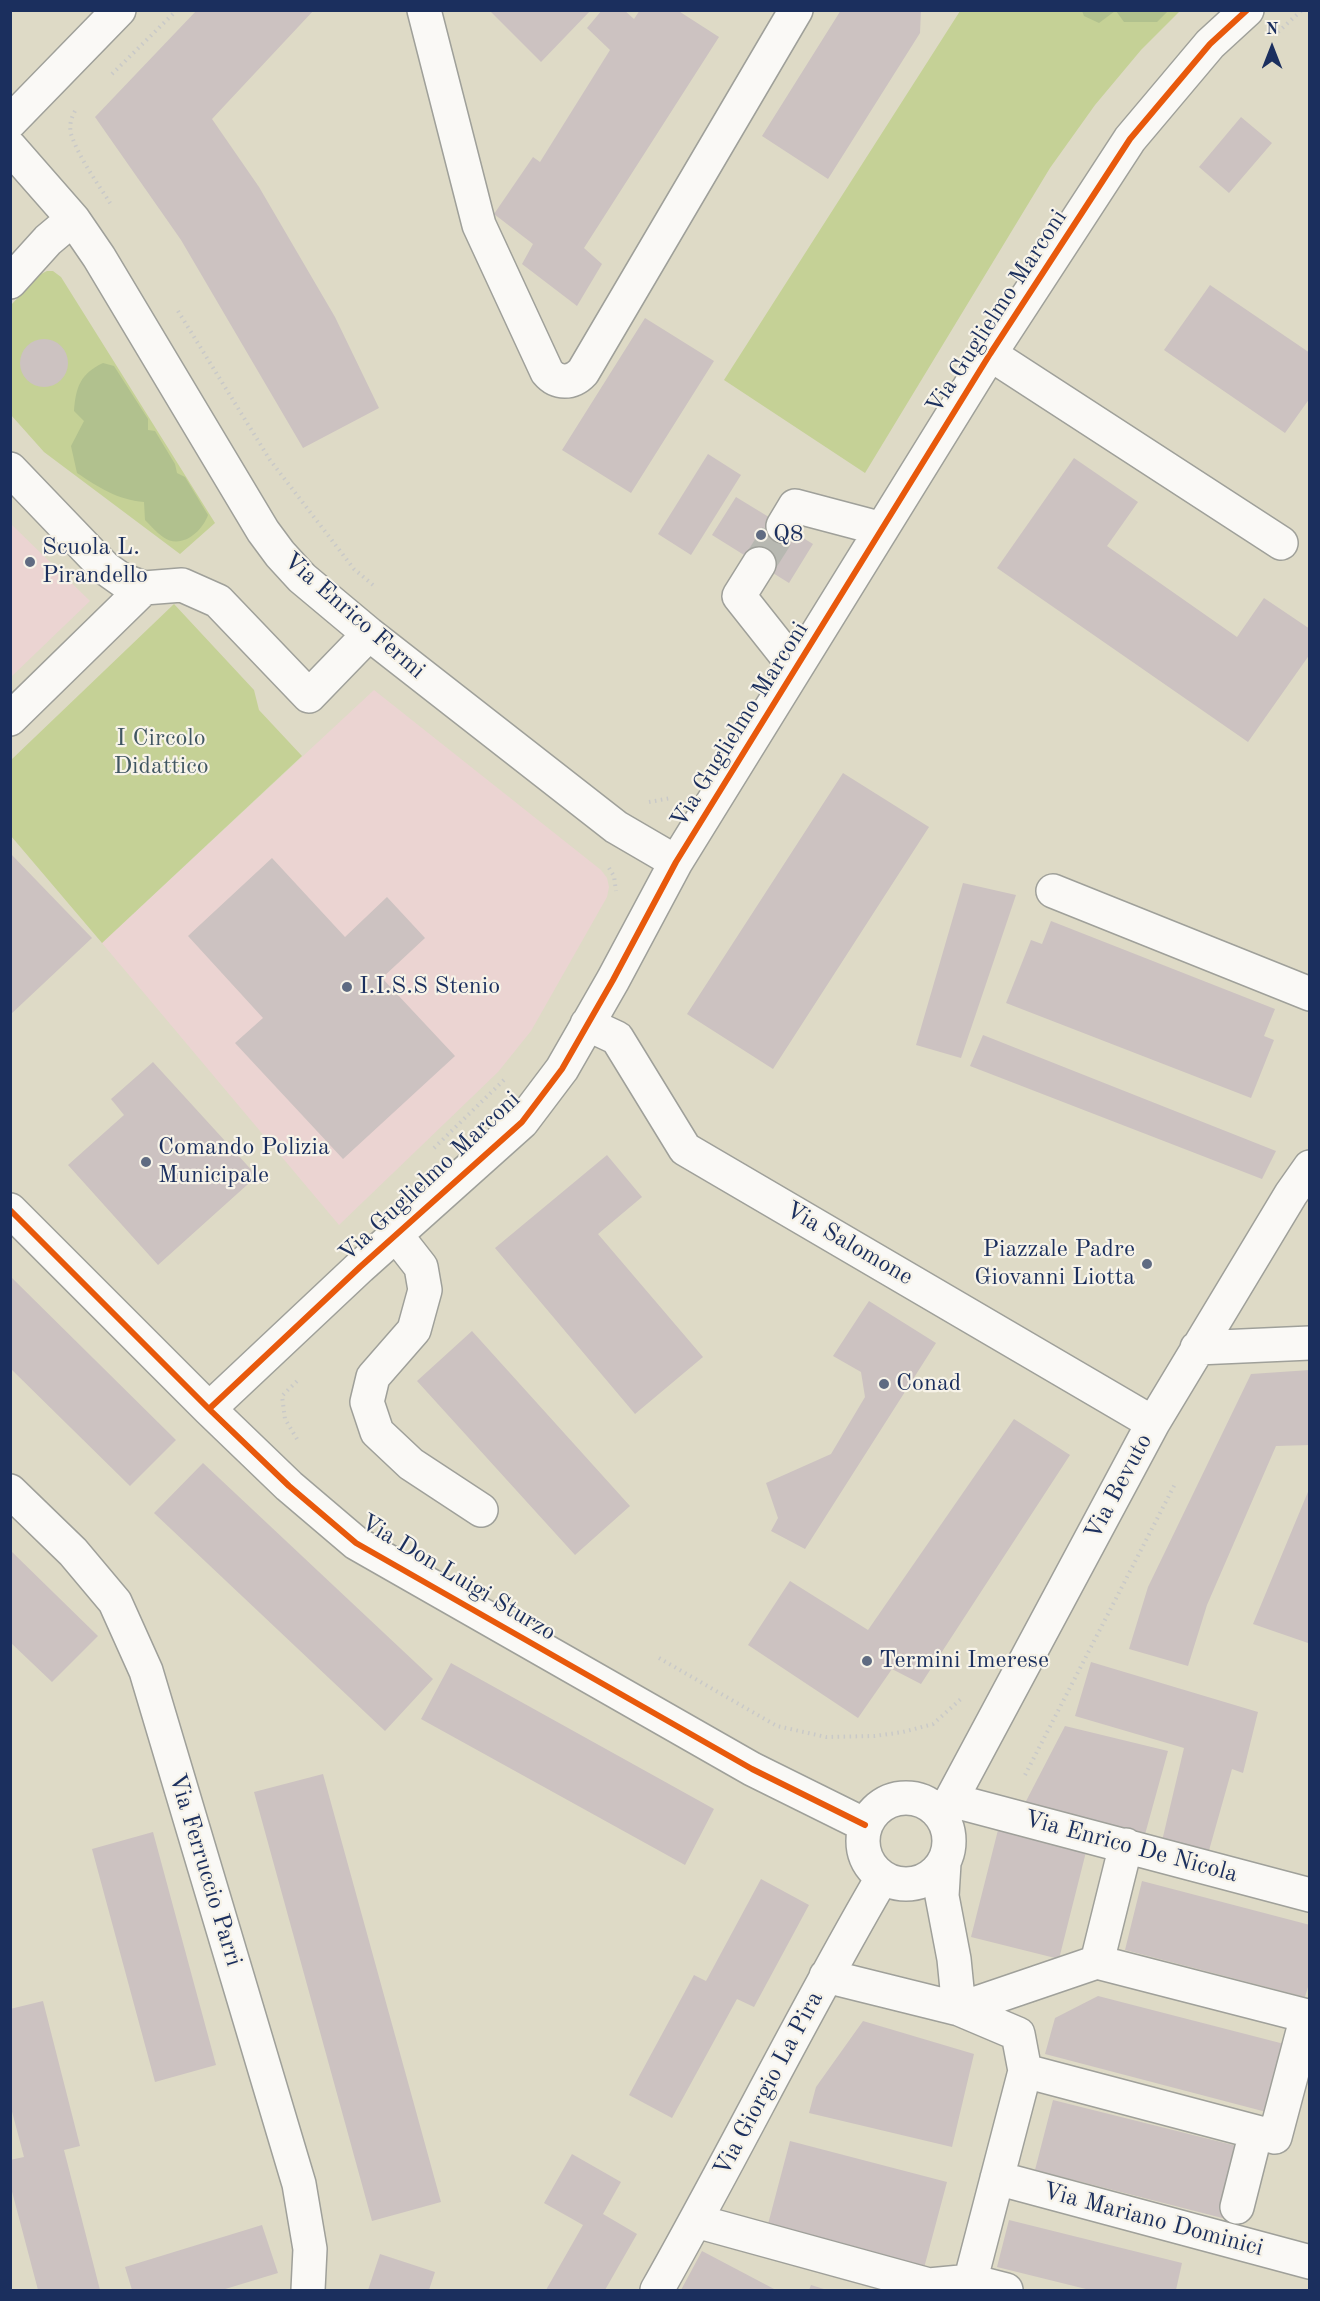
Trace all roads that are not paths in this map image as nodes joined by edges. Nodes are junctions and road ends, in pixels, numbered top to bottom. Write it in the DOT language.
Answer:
graph roads {
  1 [pos="119,10"];
  2 [pos="424,10"];
  3 [pos="796,10"];
  4 [pos="1248,10"];
  5 [pos="10,122"];
  6 [pos="10,147"];
  7 [pos="73,219"];
  8 [pos="10,282"];
  9 [pos="990,354"];
  10 [pos="10,469"];
  11 [pos="783,526"];
  12 [pos="882,529"];
  13 [pos="1281,543"];
  14 [pos="759,564"];
  15 [pos="144,588"];
  16 [pos="369,634"];
  17 [pos="796,668"];
  18 [pos="10,719"];
  19 [pos="676,862"];
  20 [pos="1053,891"];
  21 [pos="1310,994"];
  22 [pos="587,1024"];
  23 [pos="1310,1167"];
  24 [pos="10,1210"];
  25 [pos="396,1235"];
  26 [pos="1310,1343"];
  27 [pos="1197,1348"];
  28 [pos="209,1409"];
  29 [pos="1153,1423"];
  30 [pos="10,1491"];
  31 [pos="481,1510"];
  32 [pos="945,1806"];
  33 [pos="865,1825"];
  34 [pos="1126,1845"];
  35 [pos="944,1863"];
  36 [pos="882,1878"];
  37 [pos="1310,1895"];
  38 [pos="1097,1962"];
  39 [pos="826,1976"];
  40 [pos="959,2009"];
  41 [pos="1025,2071"];
  42 [pos="1256,2132"];
  43 [pos="997,2178"];
  44 [pos="1237,2207"];
  45 [pos="696,2221"];
  46 [pos="1310,2262"];
  47 [pos="970,2286"];
  48 [pos="308,2290"];
  49 [pos="657,2290"];
  50 [pos="1006,2290"];
  1 -- 5 [label="street"];
  2 -- 3 [label="street"];
  4 -- 9 [label="street, Via Guglielmo Marconi"];
  6 -- 7 [label="street, Via Enrico Fermi"];
  7 -- 8 [label="street"];
  7 -- 16 [label="street, Via Enrico Fermi"];
  9 -- 12 [label="street, Via Guglielmo Marconi"];
  9 -- 13 [label="street"];
  10 -- 15 [label="street"];
  11 -- 12 [label="street"];
  12 -- 17 [label="street, Via Guglielmo Marconi"];
  14 -- 17 [label="street"];
  15 -- 16 [label="street"];
  15 -- 18 [label="street"];
  16 -- 19 [label="street, Via Enrico Fermi"];
  17 -- 19 [label="street, Via Guglielmo Marconi"];
  19 -- 22 [label="street, Via Guglielmo Marconi"];
  20 -- 21 [label="street"];
  22 -- 25 [label="street, Via Guglielmo Marconi"];
  22 -- 29 [label="street, Via Salomone"];
  23 -- 27 [label="street, Via Bevuto"];
  24 -- 28 [label="street, Via Don Luigi Sturzo"];
  25 -- 28 [label="street, Via Guglielmo Marconi"];
  25 -- 31 [label="street"];
  26 -- 27 [label="street"];
  27 -- 29 [label="street, Via Bevuto"];
  28 -- 33 [label="street, Via Don Luigi Sturzo"];
  29 -- 32 [label="street, Via Bevuto"];
  30 -- 48 [label="street, Via Ferruccio Parri"];
  32 -- 33 [label="street"];
  32 -- 34 [label="street, Via Enrico De Nicola"];
  32 -- 35 [label="street"];
  33 -- 36 [label="street"];
  34 -- 37 [label="street, Via Enrico De Nicola"];
  34 -- 38 [label="street"];
  35 -- 36 [label="street"];
  35 -- 40 [label="street"];
  36 -- 39 [label="street, Via Giorgio La Pira"];
  38 -- 40 [label="street"];
  38 -- 42 [label="street"];
  39 -- 40 [label="street"];
  39 -- 45 [label="street, Via Giorgio La Pira"];
  40 -- 41 [label="street"];
  41 -- 42 [label="street"];
  41 -- 43 [label="street"];
  42 -- 44 [label="street"];
  43 -- 46 [label="street, Via Mariano Dominici"];
  43 -- 47 [label="street"];
  45 -- 47 [label="street"];
  45 -- 49 [label="street, Via Giorgio La Pira"];
  47 -- 50 [label="street"];
}
